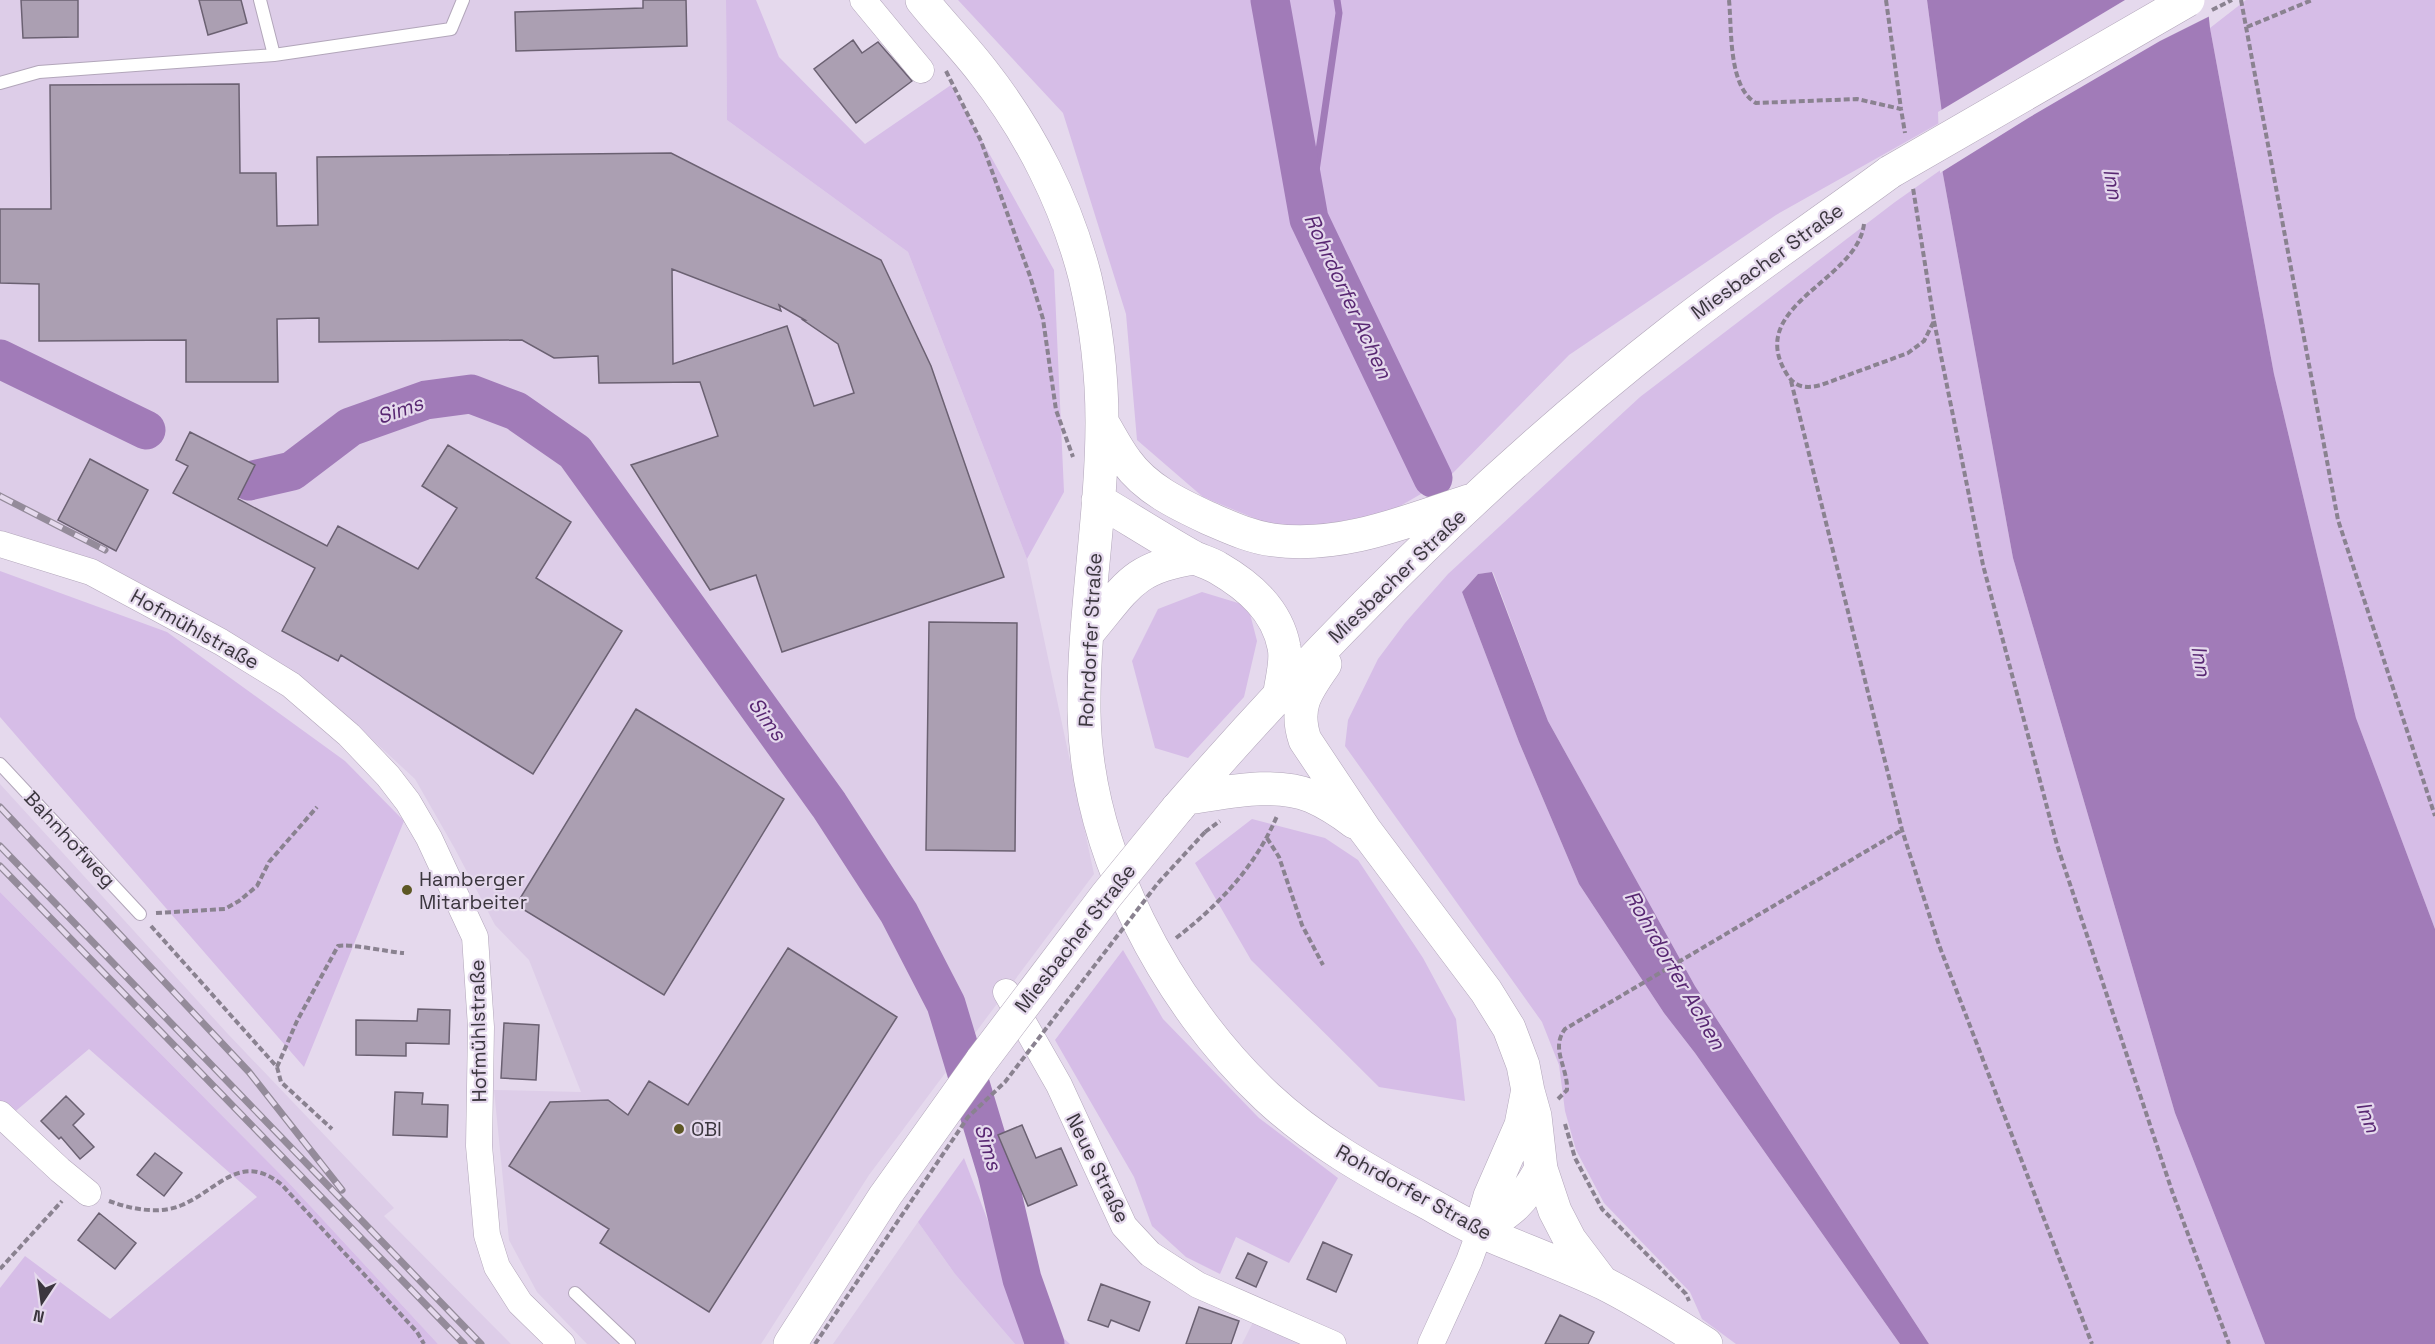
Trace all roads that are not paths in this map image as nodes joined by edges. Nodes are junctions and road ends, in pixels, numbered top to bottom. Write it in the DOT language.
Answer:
graph roads {
  1 [pos="260,0"];
  2 [pos="463,0"];
  3 [pos="863,0"];
  4 [pos="922,0"];
  5 [pos="2188,0"];
  6 [pos="274,55"];
  7 [pos="933,69"];
  8 [pos="0,83"];
  9 [pos="1102,422"];
  10 [pos="1099,493"];
  11 [pos="1158,493"];
  12 [pos="1476,498"];
  13 [pos="0,544"];
  14 [pos="1195,558"];
  15 [pos="1396,574"];
  16 [pos="1087,634"];
  17 [pos="1280,692"];
  18 [pos="0,764"];
  19 [pos="1182,803"];
  20 [pos="1365,831"];
  21 [pos="140,914"];
  22 [pos="1006,992"];
  23 [pos="1543,1095"];
  24 [pos="0,1114"];
  25 [pos="1541,1169"];
  26 [pos="82,1189"];
  27 [pos="1480,1231"];
  28 [pos="1603,1283"];
  29 [pos="575,1293"];
  30 [pos="562,1344"];
  31 [pos="629,1344"];
  32 [pos="790,1344"];
  33 [pos="1333,1344"];
  34 [pos="1431,1344"];
  35 [pos="1706,1344"];
  1 -- 6 [label="lane"];
  2 -- 6 [label="lane"];
  3 -- 7 [label="street"];
  4 -- 9 [label="main road, Rohrdorfer Straße"];
  5 -- 12 [label="main road, Miesbacher Straße, bridge"];
  6 -- 8 [label="lane"];
  9 -- 10 [label="main road, Rohrdorfer Straße"];
  9 -- 11 [label="main road"];
  10 -- 11 [label="main road"];
  10 -- 14 [label="main road"];
  10 -- 16 [label="main road, Rohrdorfer Straße"];
  11 -- 12 [label="main road"];
  12 -- 15 [label="main road, Miesbacher Straße"];
  13 -- 30 [label="street, Hofmühlstraße"];
  14 -- 16 [label="main road"];
  14 -- 17 [label="main road"];
  15 -- 17 [label="main road, Miesbacher Straße"];
  15 -- 20 [label="main road"];
  16 -- 27 [label="main road, Rohrdorfer Straße"];
  17 -- 19 [label="main road, Miesbacher Straße"];
  18 -- 21 [label="lane, Bahnhofweg"];
  19 -- 20 [label="main road"];
  19 -- 32 [label="main road, Miesbacher Straße, bridge"];
  20 -- 23 [label="main road"];
  22 -- 33 [label="street, Neue Straße"];
  23 -- 25 [label="main road"];
  23 -- 27 [label="main road"];
  24 -- 26 [label="street"];
  25 -- 27 [label="main road"];
  25 -- 28 [label="main road"];
  27 -- 28 [label="main road, Rohrdorfer Straße"];
  27 -- 34 [label="street"];
  28 -- 35 [label="main road, Rohrdorfer Straße"];
  29 -- 31 [label="lane"];
}
